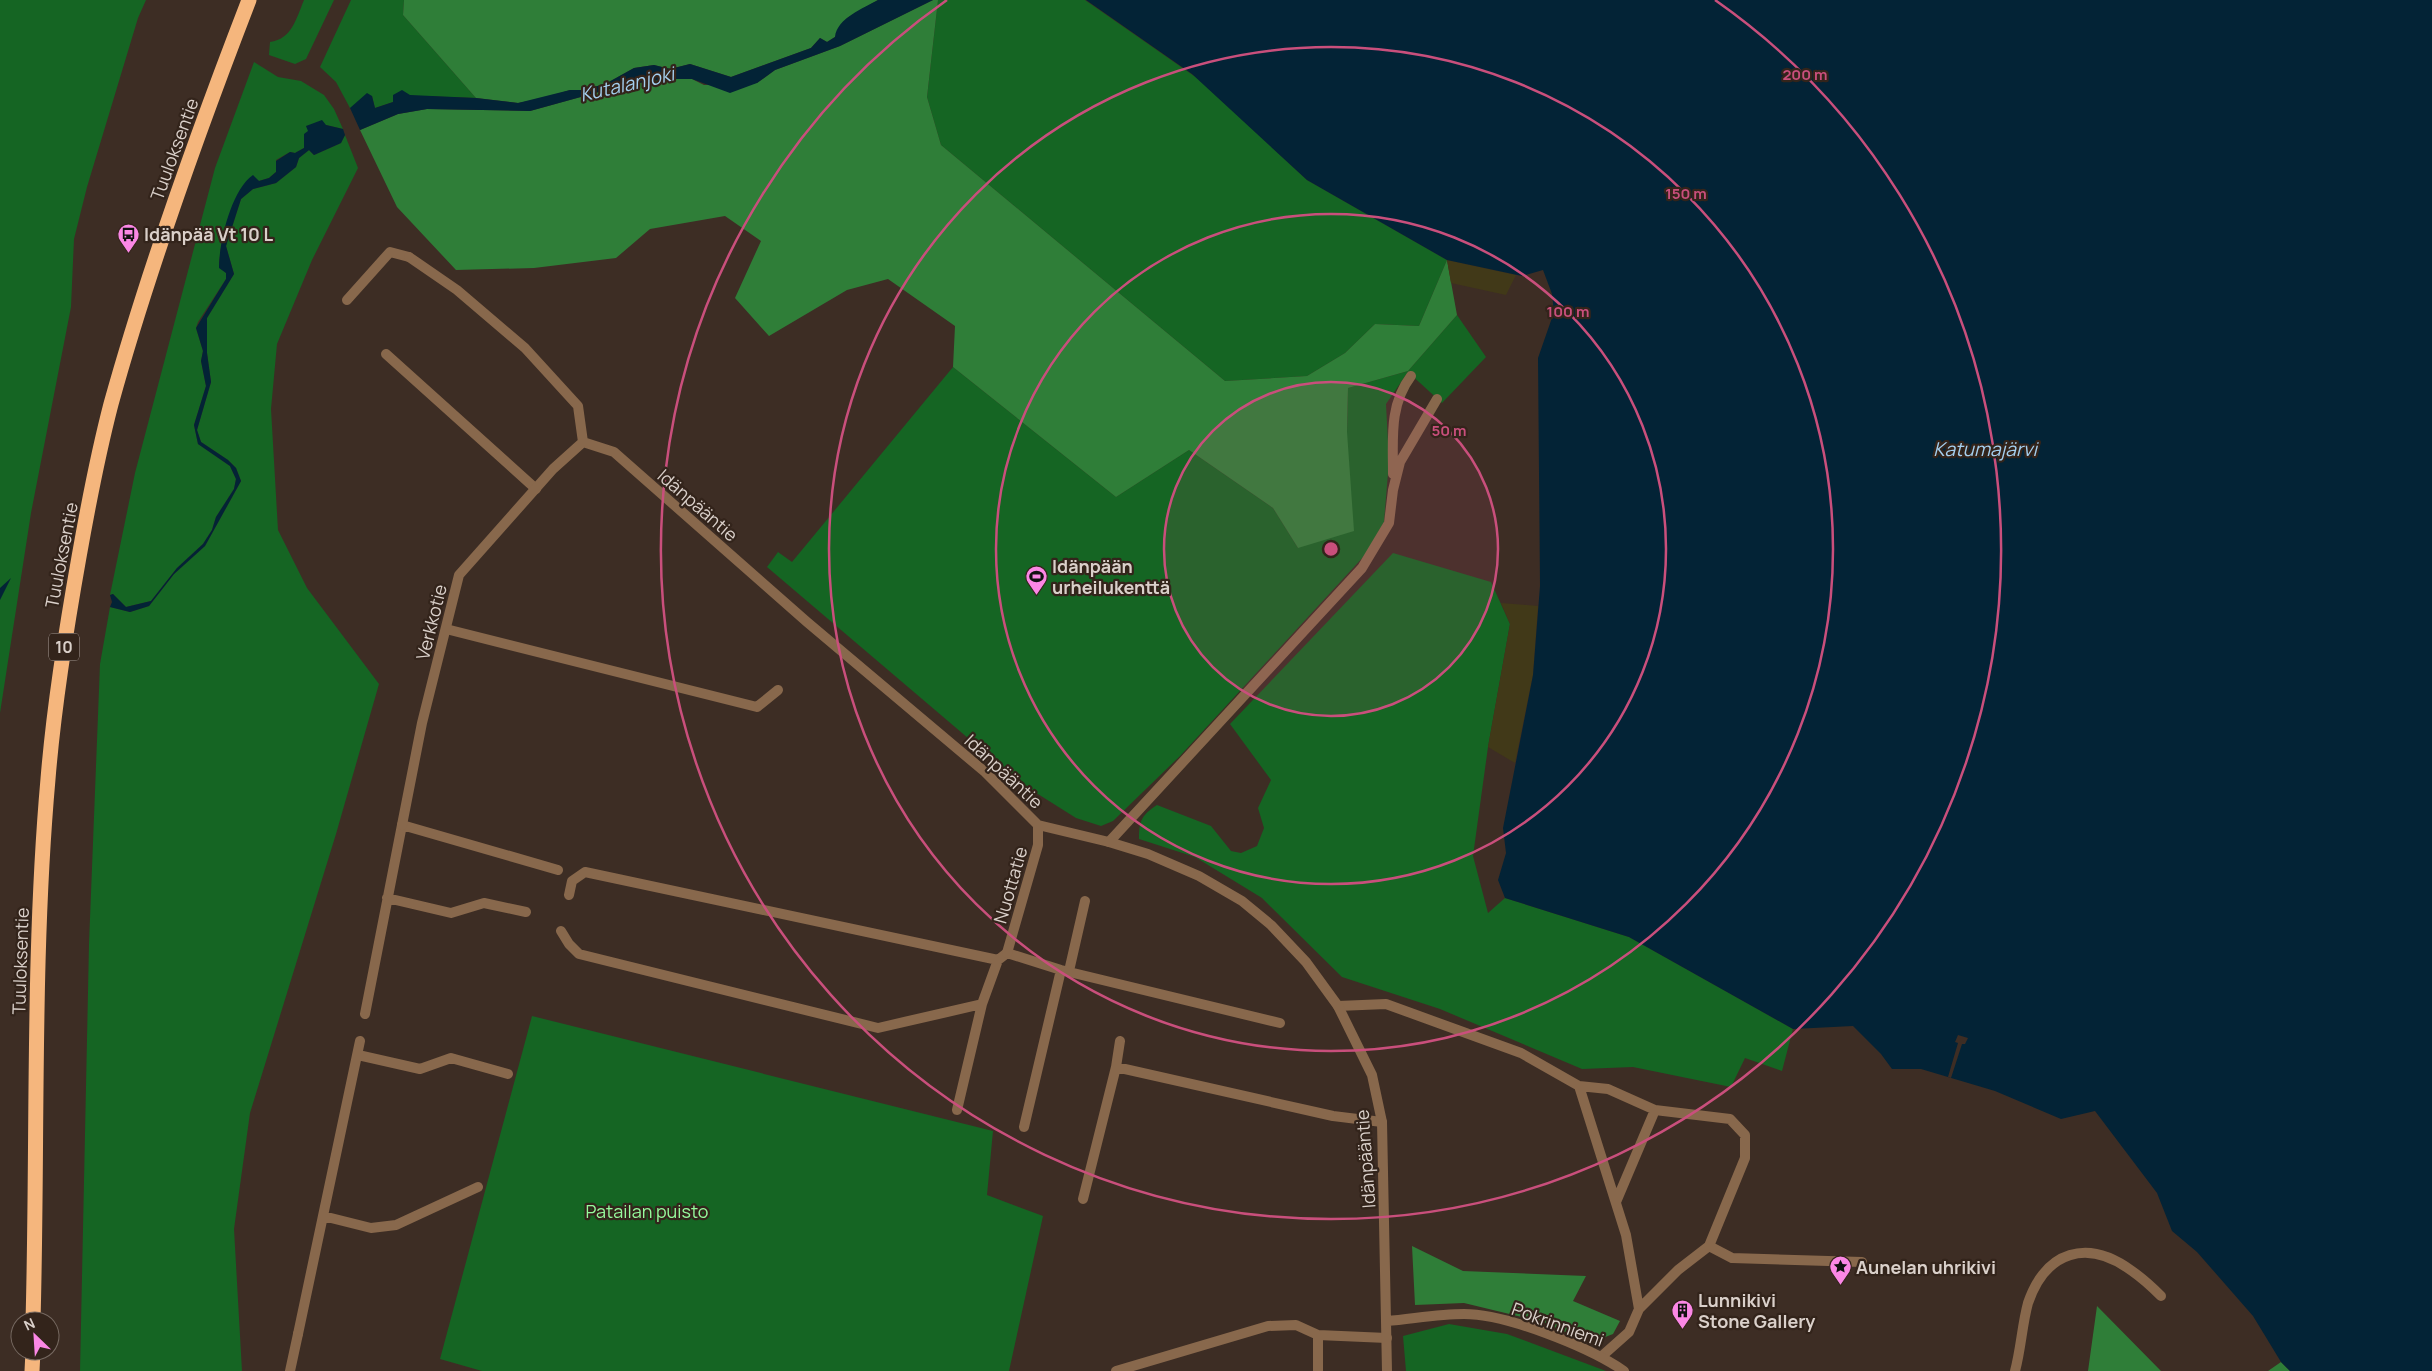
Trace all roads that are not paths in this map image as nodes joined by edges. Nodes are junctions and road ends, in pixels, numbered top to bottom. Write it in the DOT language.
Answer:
graph roads {
  1 [pos="249,0"];
  2 [pos="347,300"];
  3 [pos="386,354"];
  4 [pos="1411,376"];
  5 [pos="1437,399"];
  6 [pos="583,442"];
  7 [pos="536,489"];
  8 [pos="1393,490"];
  9 [pos="446,629"];
  10 [pos="778,690"];
  11 [pos="402,825"];
  12 [pos="1038,825"];
  13 [pos="1109,842"];
  14 [pos="558,870"];
  15 [pos="569,895"];
  16 [pos="387,898"];
  17 [pos="1085,901"];
  18 [pos="526,912"];
  19 [pos="561,931"];
  20 [pos="1007,952"];
  21 [pos="998,960"];
  22 [pos="1065,971"];
  23 [pos="982,1004"];
  24 [pos="1338,1006"];
  25 [pos="365,1014"];
  26 [pos="1280,1023"];
  27 [pos="360,1041"];
  28 [pos="1120,1041"];
  29 [pos="358,1055"];
  30 [pos="1116,1067"];
  31 [pos="508,1074"];
  32 [pos="1579,1086"];
  33 [pos="957,1110"];
  34 [pos="1655,1110"];
  35 [pos="1382,1122"];
  36 [pos="1024,1126"];
  37 [pos="478,1187"];
  38 [pos="1083,1199"];
  39 [pos="1616,1202"];
  40 [pos="323,1216"];
  41 [pos="1709,1246"];
  42 [pos="1862,1262"];
  43 [pos="2161,1296"];
  44 [pos="1639,1309"];
  45 [pos="33,1311"];
  46 [pos="1387,1321"];
  47 [pos="1318,1335"];
  48 [pos="1387,1338"];
  49 [pos="1602,1356"];
  50 [pos="290,1371"];
  51 [pos="1116,1371"];
  52 [pos="1318,1371"];
  53 [pos="1387,1371"];
  54 [pos="1624,1371"];
  55 [pos="2015,1371"];
  1 -- 45 [label="highway, Tuuloksentie / 10"];
  2 -- 6 [label="street"];
  3 -- 7 [label="street"];
  4 -- 8 [label="street"];
  5 -- 8 [label="street"];
  6 -- 7 [label="street, Verkkotie"];
  6 -- 12 [label="street, Idänpääntie"];
  7 -- 9 [label="street, Verkkotie"];
  8 -- 13 [label="street"];
  9 -- 10 [label="street"];
  9 -- 11 [label="street, Verkkotie"];
  11 -- 14 [label="street"];
  11 -- 16 [label="street, Verkkotie"];
  12 -- 13 [label="street, Idänpääntie"];
  12 -- 20 [label="street, Nuottatie"];
  13 -- 24 [label="street, Idänpääntie"];
  15 -- 21 [label="street"];
  16 -- 18 [label="street"];
  16 -- 25 [label="street, Verkkotie"];
  17 -- 22 [label="street"];
  19 -- 23 [label="street"];
  20 -- 21 [label="street"];
  20 -- 22 [label="street"];
  21 -- 23 [label="street"];
  22 -- 26 [label="street"];
  22 -- 36 [label="street"];
  23 -- 33 [label="street"];
  24 -- 32 [label="street"];
  24 -- 35 [label="street, Idänpääntie"];
  27 -- 29 [label="street"];
  28 -- 30 [label="street"];
  29 -- 31 [label="street"];
  29 -- 40 [label="street"];
  30 -- 35 [label="street"];
  30 -- 38 [label="street"];
  32 -- 34 [label="street"];
  32 -- 39 [label="street"];
  34 -- 39 [label="street"];
  34 -- 41 [label="street"];
  35 -- 46 [label="street, Idänpääntie"];
  37 -- 40 [label="street"];
  39 -- 44 [label="street"];
  40 -- 50 [label="street"];
  41 -- 42 [label="street"];
  41 -- 44 [label="street"];
  43 -- 55 [label="street"];
  44 -- 49 [label="street"];
  46 -- 48 [label="street, Idänpääntie"];
  46 -- 49 [label="street, Pokrinniemi"];
  47 -- 48 [label="street"];
  47 -- 51 [label="street"];
  47 -- 52 [label="street"];
  48 -- 53 [label="street, Idänpääntie"];
  49 -- 54 [label="street, Pokrinniemi"];
}
